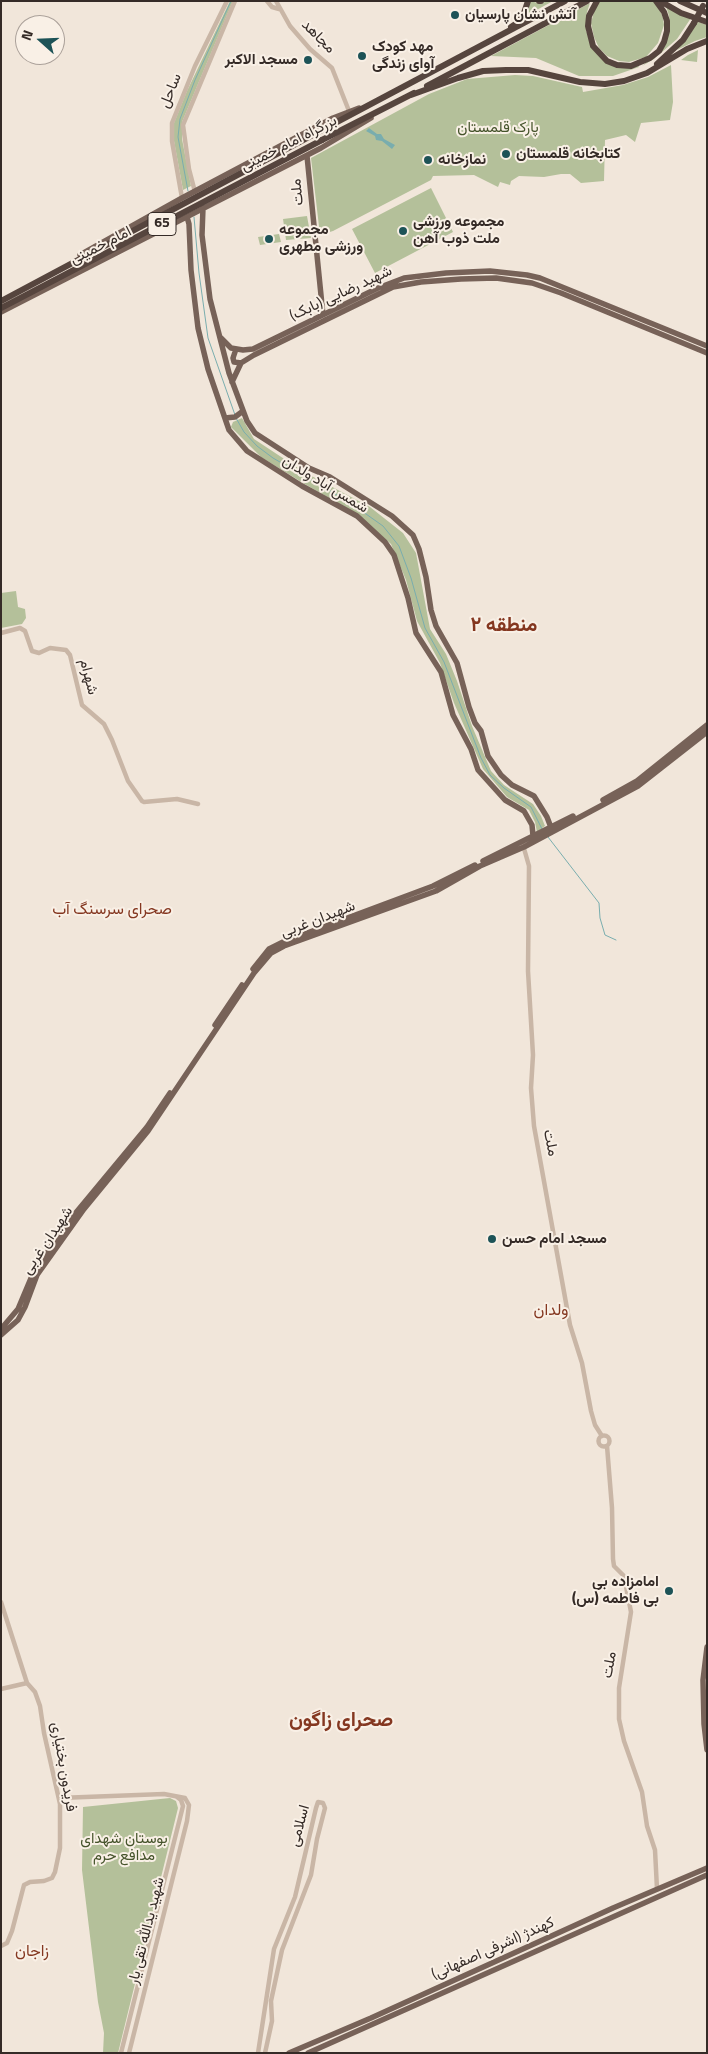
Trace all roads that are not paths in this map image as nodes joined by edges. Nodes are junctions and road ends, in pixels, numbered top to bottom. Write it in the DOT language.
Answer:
graph roads {
  1 [pos="227,1"];
  2 [pos="235,1"];
  3 [pos="267,1"];
  4 [pos="276,1"];
  5 [pos="528,1"];
  6 [pos="565,1"];
  7 [pos="587,1"];
  8 [pos="597,1"];
  9 [pos="658,1"];
  10 [pos="680,1"];
  11 [pos="704,3"];
  12 [pos="279,9"];
  13 [pos="707,13"];
  14 [pos="707,22"];
  15 [pos="707,41"];
  16 [pos="490,42"];
  17 [pos="647,73"];
  18 [pos="411,95"];
  19 [pos="396,103"];
  20 [pos="366,106"];
  21 [pos="349,112"];
  22 [pos="307,156"];
  23 [pos="237,170"];
  24 [pos="228,174"];
  25 [pos="244,187"];
  26 [pos="237,191"];
  27 [pos="195,192"];
  28 [pos="182,198"];
  29 [pos="203,208"];
  30 [pos="187,217"];
  31 [pos="202,235"];
  32 [pos="189,236"];
  33 [pos="65,264"];
  34 [pos="71,276"];
  35 [pos="436,278"];
  36 [pos="1,300"];
  37 [pos="1,308"];
  38 [pos="1,312"];
  39 [pos="323,315"];
  40 [pos="220,337"];
  41 [pos="707,346"];
  42 [pos="236,349"];
  43 [pos="707,353"];
  44 [pos="241,363"];
  45 [pos="232,382"];
  46 [pos="243,410"];
  47 [pos="225,418"];
  48 [pos="1,633"];
  49 [pos="707,725"];
  50 [pos="707,732"];
  51 [pos="198,804"];
  52 [pos="552,830"];
  53 [pos="533,836"];
  54 [pos="523,844"];
  55 [pos="1,1329"];
  56 [pos="1,1335"];
  57 [pos="1,1602"];
  58 [pos="707,1646"];
  59 [pos="27,1682"];
  60 [pos="1,1689"];
  61 [pos="707,1750"];
  62 [pos="174,1795"];
  63 [pos="59,1798"];
  64 [pos="705,1868"];
  65 [pos="707,1875"];
  66 [pos="657,1889"];
  67 [pos="1,1946"];
  68 [pos="371,2018"];
  69 [pos="334,2033"];
  70 [pos="347,2036"];
  71 [pos="324,2047"];
  72 [pos="121,2053"];
  73 [pos="129,2053"];
  74 [pos="258,2053"];
  75 [pos="265,2053"];
  76 [pos="289,2053"];
  77 [pos="308,2053"];
  1 -- 28 [label="street, ساحل"];
  2 -- 27 [label="street, ساحل"];
  3 -- 12 [label="street, مجاهد"];
  4 -- 12 [label="street, مجاهد"];
  5 -- 16 [label="highway"];
  6 -- 16 [label="highway, 65"];
  7 -- 18 [label="highway, بزرگراه امام خمینی"];
  8 -- 9 [label="highway"];
  9 -- 14 [label="highway"];
  10 -- 13 [label="highway"];
  11 -- 17 [label="highway, bridge"];
  12 -- 21 [label="street, مجاهد"];
  15 -- 17 [label="highway, 65"];
  16 -- 20 [label="highway, 65"];
  17 -- 18 [label="highway, 65"];
  18 -- 19 [label="highway, بزرگراه امام خمینی / 65"];
  19 -- 22 [label="main road, امام خمینی"];
  19 -- 37 [label="highway, بزرگراه امام خمینی / 65, bridge"];
  20 -- 21 [label="main road, امام خمینی"];
  20 -- 36 [label="highway, بزرگراه امام خمینی / 65, bridge"];
  21 -- 23 [label="main road, امام خمینی"];
  22 -- 25 [label="main road, امام خمینی"];
  22 -- 39 [label="main road, ملت"];
  23 -- 24 [label="main road, امام خمینی"];
  23 -- 25 [label="main road"];
  24 -- 26 [label="main road"];
  24 -- 27 [label="main road, امام خمینی"];
  25 -- 26 [label="main road, امام خمینی"];
  26 -- 29 [label="main road, امام خمینی"];
  27 -- 28 [label="main road, امام خمینی"];
  28 -- 33 [label="main road, امام خمینی"];
  29 -- 30 [label="main road, امام خمینی"];
  29 -- 31 [label="main road"];
  30 -- 32 [label="main road, شمس آباد ولدان"];
  30 -- 34 [label="main road, امام خمینی"];
  31 -- 32 [label="main road"];
  31 -- 40 [label="main road"];
  32 -- 47 [label="main road, شمس آباد ولدان"];
  33 -- 34 [label="main road"];
  33 -- 36 [label="main road, امام خمینی"];
  34 -- 38 [label="main road, امام خمینی"];
  35 -- 39 [label="main road, شهید رضایی (بابک)"];
  35 -- 41 [label="main road, شهید رضایی (بابک)"];
  35 -- 43 [label="main road, شهید رضایی (بابک)"];
  35 -- 44 [label="main road, شهید رضایی (بابک)"];
  39 -- 42 [label="main road, شهید رضایی (بابک)"];
  40 -- 42 [label="main road"];
  40 -- 45 [label="main road"];
  42 -- 44 [label="main road"];
  44 -- 45 [label="main road"];
  45 -- 46 [label="main road"];
  46 -- 47 [label="main road"];
  46 -- 52 [label="main road"];
  47 -- 53 [label="main road, شمس آباد ولدان"];
  48 -- 51 [label="street, شهرام"];
  49 -- 52 [label="main road, شهیدان غربی"];
  50 -- 52 [label="main road, شهیدان غربی"];
  52 -- 53 [label="main road, شهیدان غربی"];
  52 -- 54 [label="main road, شهیدان غربی"];
  53 -- 54 [label="main road, شهیدان غربی"];
  54 -- 55 [label="main road, شهیدان غربی"];
  54 -- 56 [label="main road, شهیدان غربی"];
  54 -- 66 [label="street, ملت"];
  57 -- 59 [label="street, فریدون بختیاری"];
  58 -- 61 [label="main road"];
  59 -- 60 [label="street"];
  59 -- 63 [label="street, فریدون بختیاری"];
  62 -- 63 [label="street"];
  62 -- 72 [label="street, شهید یدالله تقی یار"];
  62 -- 73 [label="street, شهید یدالله تقی یار"];
  63 -- 67 [label="street, فریدون بختیاری"];
  64 -- 66 [label="main road, کهندژ (اشرفی اصفهانی)"];
  65 -- 70 [label="main road, کهندژ (اشرفی اصفهانی)"];
  66 -- 68 [label="main road, کهندژ (اشرفی اصفهانی)"];
  68 -- 69 [label="main road, کهندژ (اشرفی اصفهانی)"];
  68 -- 70 [label="main road"];
  69 -- 71 [label="main road"];
  69 -- 76 [label="main road, کهندژ (اشرفی اصفهانی)"];
  70 -- 71 [label="main road, کهندژ (اشرفی اصفهانی)"];
  71 -- 77 [label="main road, کهندژ (اشرفی اصفهانی)"];
  74 -- 75 [label="street, اسلامی"];
}
